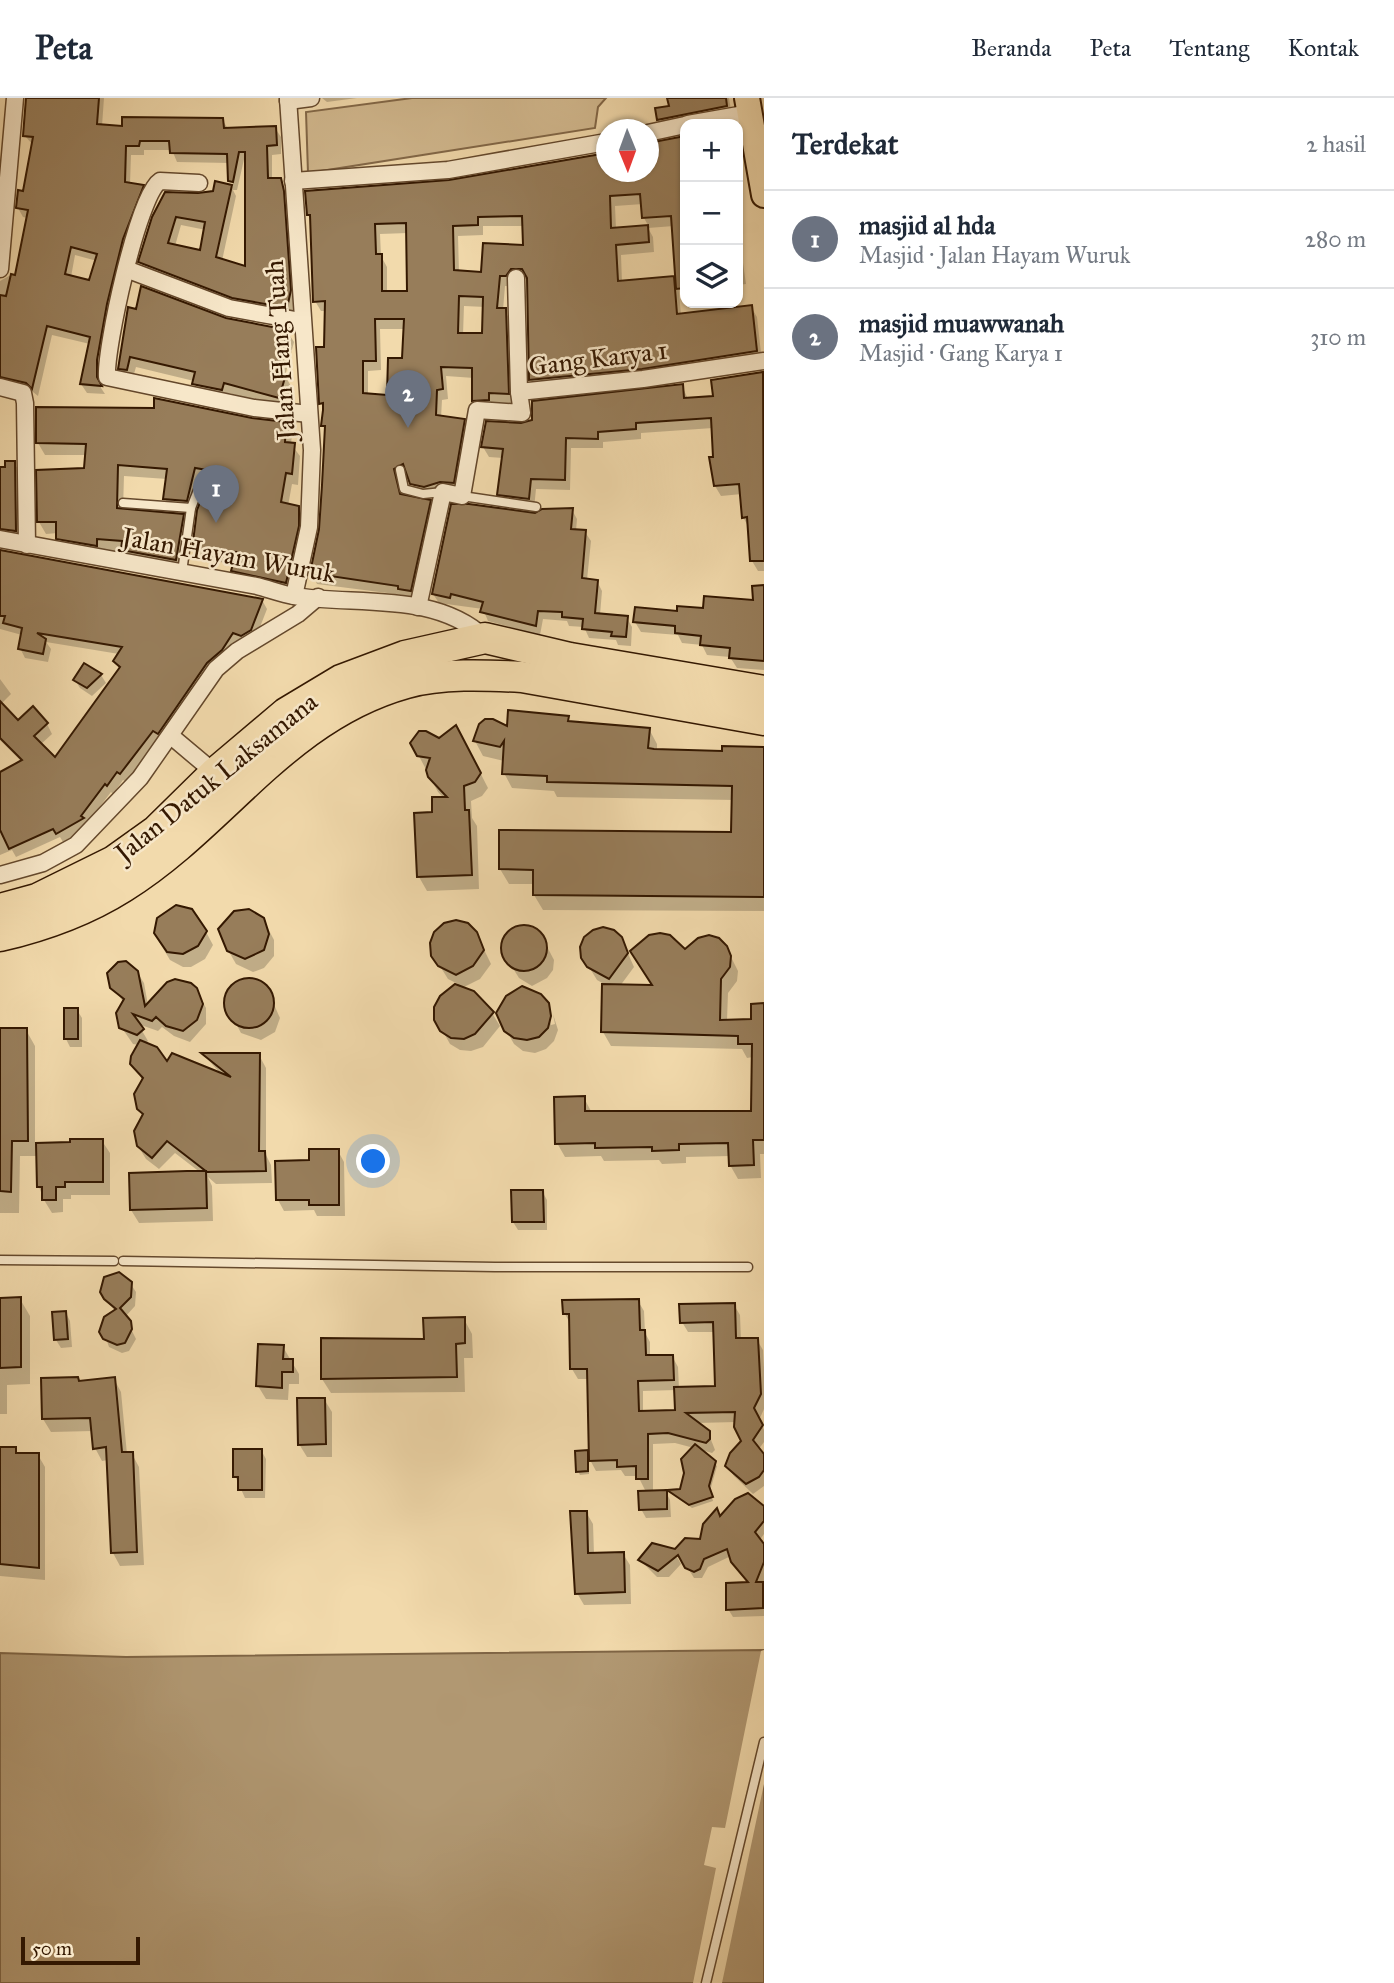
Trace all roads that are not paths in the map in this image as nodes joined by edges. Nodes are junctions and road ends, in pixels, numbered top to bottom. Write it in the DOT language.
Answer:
graph roads {
  1 [pos="15,98"];
  2 [pos="311,98"];
  3 [pos="288,99"];
  4 [pos="749,106"];
  5 [pos="707,119"];
  6 [pos="680,126"];
  7 [pos="659,131"];
  8 [pos="596,144"];
  9 [pos="293,181"];
  10 [pos="199,183"];
  11 [pos="764,195"];
  12 [pos="0,269"];
  13 [pos="127,269"];
  14 [pos="516,278"];
  15 [pos="301,321"];
  16 [pos="764,361"];
  17 [pos="0,387"];
  18 [pos="519,392"];
  19 [pos="309,414"];
  20 [pos="400,470"];
  21 [pos="214,482"];
  22 [pos="443,492"];
  23 [pos="463,496"];
  24 [pos="123,503"];
  25 [pos="536,507"];
  26 [pos="191,508"];
  27 [pos="0,540"];
  28 [pos="27,545"];
  29 [pos="183,572"];
  30 [pos="294,596"];
  31 [pos="318,597"];
  32 [pos="418,607"];
  33 [pos="485,638"];
  34 [pos="764,691"];
  35 [pos="764,720"];
  36 [pos="171,736"];
  37 [pos="215,773"];
  38 [pos="0,875"];
  39 [pos="0,909"];
  40 [pos="0,936"];
  41 [pos="0,1260"];
  42 [pos="748,1267"];
  43 [pos="764,1742"];
  44 [pos="706,1983"];
  1 -- 12 [label="street"];
  2 -- 3 [label="street"];
  3 -- 9 [label="street, Jalan Hang Tuah"];
  4 -- 5 [label="street"];
  4 -- 11 [label="main road"];
  6 -- 7 [label="street"];
  8 -- 9 [label="street"];
  9 -- 15 [label="street, Jalan Hang Tuah"];
  10 -- 13 [label="street"];
  13 -- 15 [label="street"];
  13 -- 19 [label="street"];
  14 -- 18 [label="street"];
  15 -- 19 [label="street, Jalan Hang Tuah"];
  16 -- 18 [label="street, Gang Karya 1"];
  17 -- 28 [label="street"];
  18 -- 23 [label="street, Gang Karya 1"];
  19 -- 30 [label="street, Jalan Hang Tuah"];
  20 -- 22 [label="lane"];
  21 -- 26 [label="lane"];
  22 -- 23 [label="street"];
  22 -- 32 [label="street"];
  23 -- 25 [label="lane"];
  24 -- 26 [label="lane"];
  26 -- 29 [label="lane"];
  27 -- 28 [label="street, Jalan Hayam Wuruk"];
  28 -- 29 [label="street, Jalan Hayam Wuruk"];
  29 -- 30 [label="street, Jalan Hayam Wuruk"];
  30 -- 31 [label="street, Jalan Hayam Wuruk"];
  31 -- 32 [label="street, Jalan Hayam Wuruk"];
  31 -- 36 [label="street"];
  32 -- 33 [label="street, Jalan Hayam Wuruk"];
  33 -- 34 [label="highway, Jalan Datuk Laksamana"];
  33 -- 37 [label="highway, Jalan Datuk Laksamana"];
  35 -- 40 [label="highway, Jalan Datuk Laksamana"];
  36 -- 37 [label="street"];
  36 -- 38 [label="street"];
  37 -- 39 [label="highway, Jalan Datuk Laksamana"];
  41 -- 42 [label="lane"];
  43 -- 44 [label="lane"];
}
